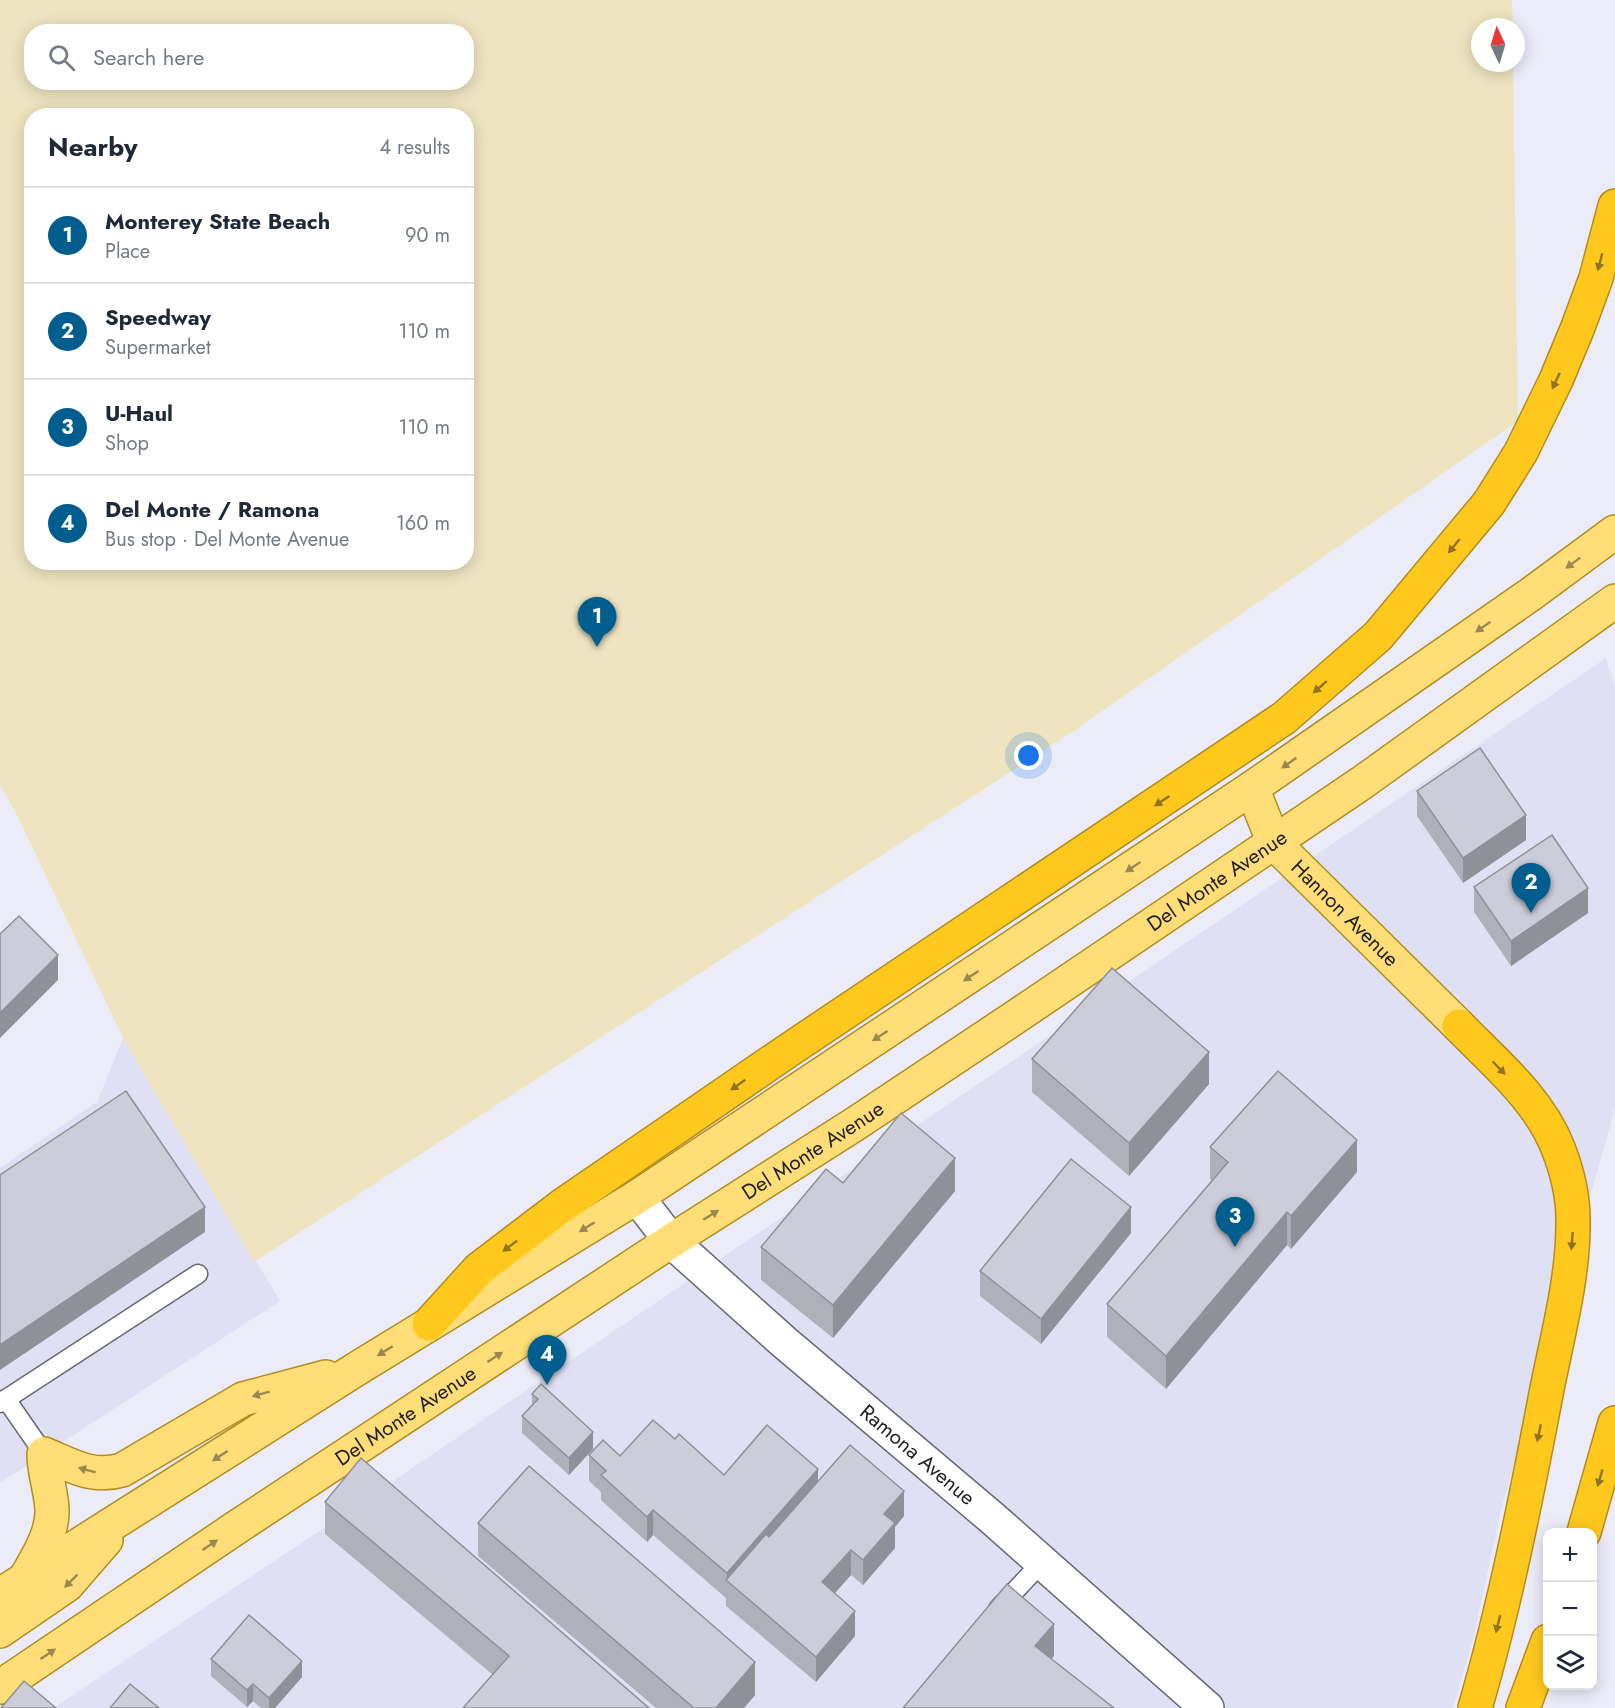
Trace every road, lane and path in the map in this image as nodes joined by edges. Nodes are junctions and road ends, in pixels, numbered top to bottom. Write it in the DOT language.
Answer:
graph roads {
  1 [pos="1615,206"];
  2 [pos="1615,532"];
  3 [pos="1615,601"];
  4 [pos="1252,788"];
  5 [pos="1274,843"];
  6 [pos="1459,1026"];
  7 [pos="637,1197"];
  8 [pos="671,1241"];
  9 [pos="198,1274"];
  10 [pos="429,1324"];
  11 [pos="358,1368"];
  12 [pos="3,1401"];
  13 [pos="1615,1423"];
  14 [pos="44,1454"];
  15 [pos="121,1519"];
  16 [pos="1585,1528"];
  17 [pos="1042,1562"];
  18 [pos="12,1588"];
  19 [pos="986,1622"];
  20 [pos="0,1631"];
  21 [pos="1543,1654"];
  22 [pos="0,1687"];
  23 [pos="1207,1708"];
  24 [pos="1475,1708"];
  25 [pos="1523,1708"];
  1 -- 10 [label="highway, one-way"];
  2 -- 4 [label="main road, one-way"];
  3 -- 5 [label="main road, Del Monte Avenue"];
  4 -- 5 [label="main road, Hannon Avenue"];
  4 -- 7 [label="main road, one-way"];
  5 -- 6 [label="main road, Hannon Avenue"];
  8 -- 5 [label="main road, Del Monte Avenue, one-way"];
  6 -- 24 [label="highway, one-way"];
  7 -- 8 [label="street, Ramona Avenue"];
  7 -- 10 [label="main road, one-way"];
  8 -- 17 [label="street, Ramona Avenue"];
  22 -- 8 [label="main road, Del Monte Avenue, one-way"];
  9 -- 12 [label="lane"];
  10 -- 11 [label="main road, one-way"];
  11 -- 14 [label="main road, one-way"];
  11 -- 15 [label="main road, one-way"];
  12 -- 14 [label="lane"];
  13 -- 16 [label="highway, one-way"];
  14 -- 18 [label="main road"];
  15 -- 18 [label="main road"];
  15 -- 20 [label="main road, one-way"];
  17 -- 19 [label="lane"];
  17 -- 23 [label="street, Ramona Avenue"];
  21 -- 25 [label="highway"];
}
